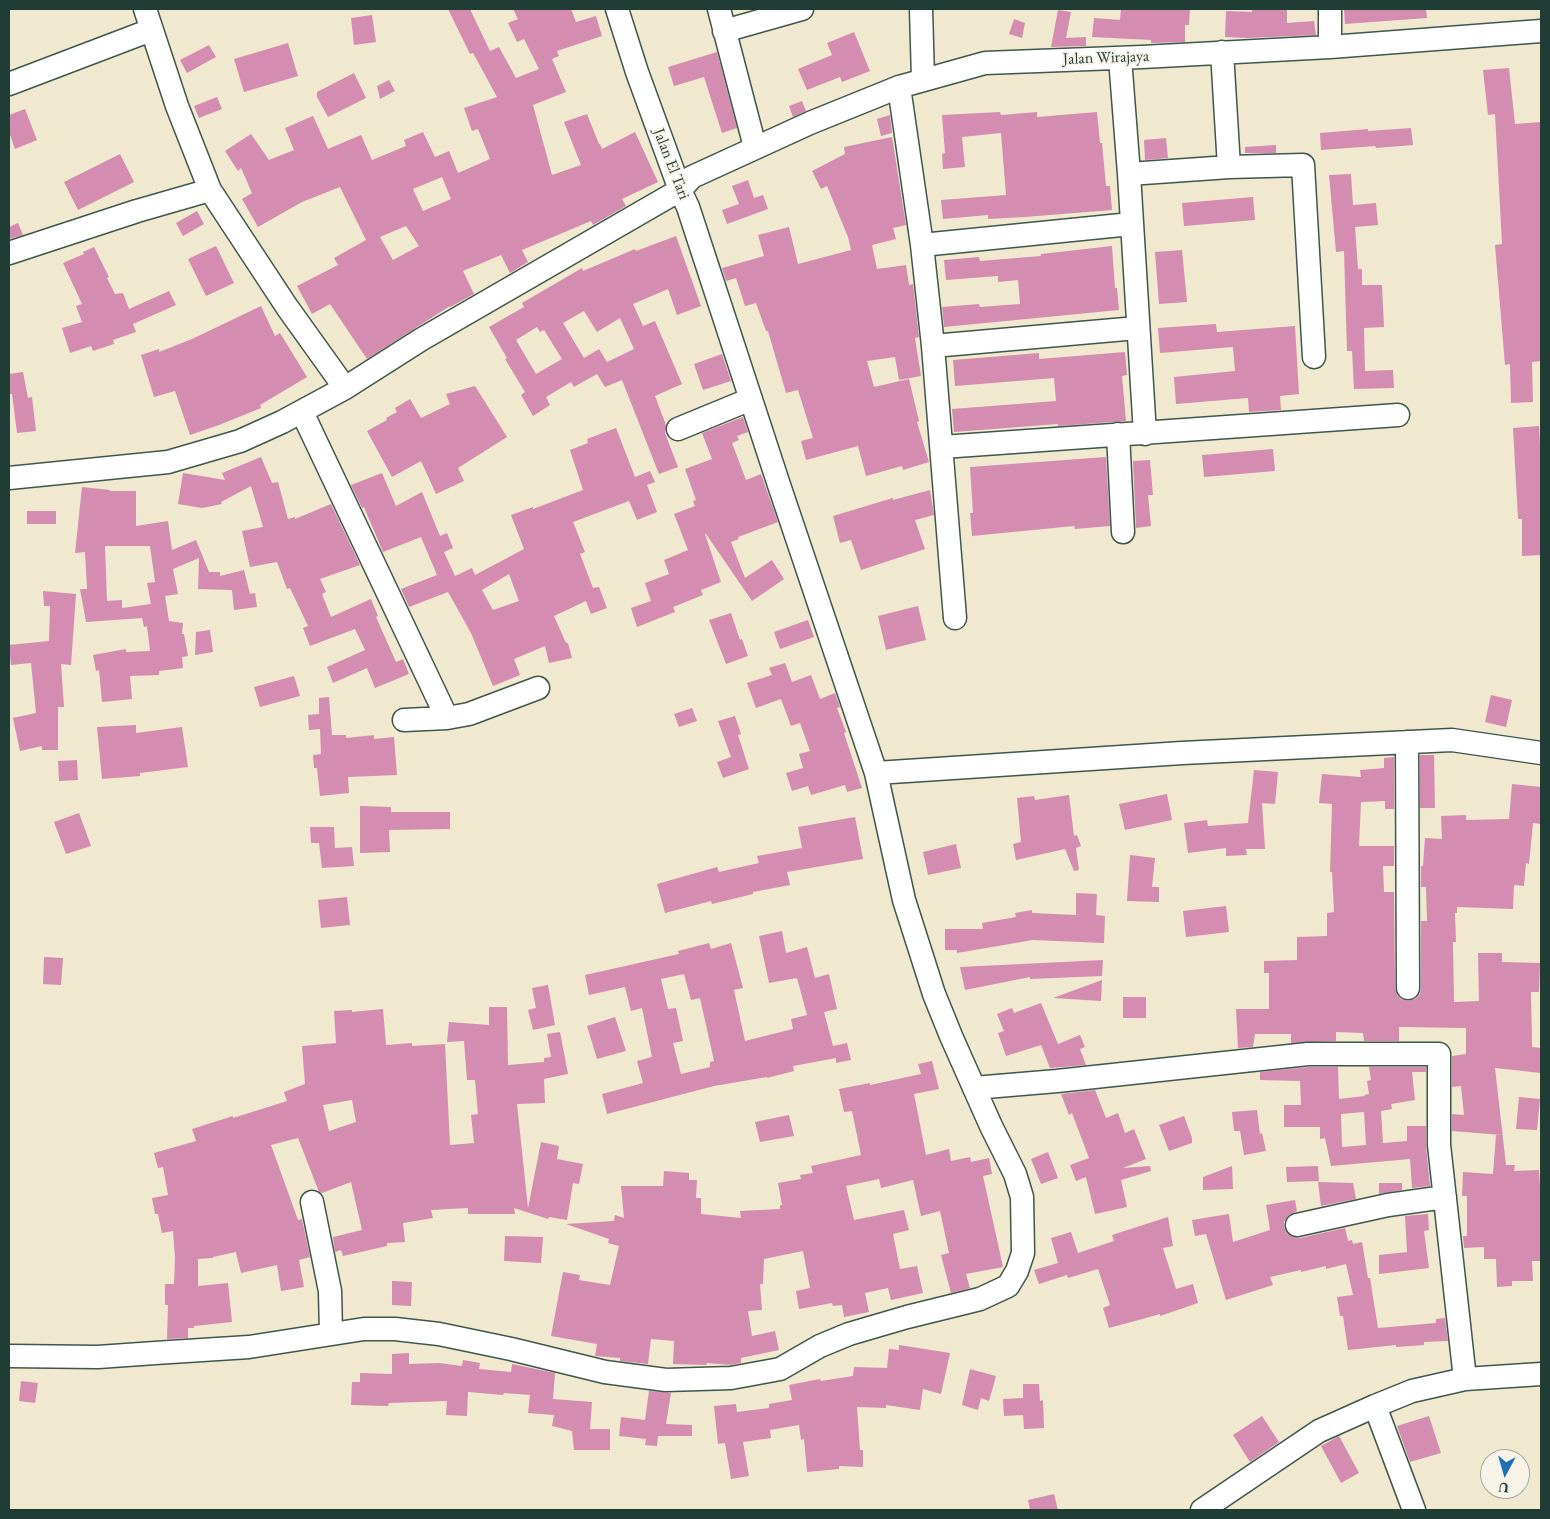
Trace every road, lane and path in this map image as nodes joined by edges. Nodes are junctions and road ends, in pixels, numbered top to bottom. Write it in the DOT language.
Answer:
graph roads {
  1 [pos="617,9"];
  2 [pos="633,9"];
  3 [pos="718,9"];
  4 [pos="802,9"];
  5 [pos="921,9"];
  6 [pos="1330,9"];
  7 [pos="148,19"];
  8 [pos="724,31"];
  9 [pos="1541,31"];
  10 [pos="1330,47"];
  11 [pos="1222,52"];
  12 [pos="1120,58"];
  13 [pos="923,79"];
  14 [pos="9,84"];
  15 [pos="899,87"];
  16 [pos="755,147"];
  17 [pos="1229,166"];
  18 [pos="1129,174"];
  19 [pos="210,190"];
  20 [pos="687,191"];
  21 [pos="1131,224"];
  22 [pos="922,245"];
  23 [pos="9,253"];
  24 [pos="1137,328"];
  25 [pos="933,346"];
  26 [pos="1314,356"];
  27 [pos="345,388"];
  28 [pos="750,399"];
  29 [pos="302,412"];
  30 [pos="1398,415"];
  31 [pos="678,429"];
  32 [pos="1118,434"];
  33 [pos="1144,434"];
  34 [pos="942,447"];
  35 [pos="9,478"];
  36 [pos="1123,532"];
  37 [pos="955,618"];
  38 [pos="538,688"];
  39 [pos="447,718"];
  40 [pos="404,720"];
  41 [pos="1406,742"];
  42 [pos="1541,753"];
  43 [pos="876,773"];
  44 [pos="1408,988"];
  45 [pos="974,1088"];
  46 [pos="1445,1196"];
  47 [pos="312,1202"];
  48 [pos="1298,1225"];
  49 [pos="331,1334"];
  50 [pos="9,1356"];
  51 [pos="1541,1374"];
  52 [pos="1465,1379"];
  53 [pos="1375,1406"];
  54 [pos="1202,1510"];
  55 [pos="1414,1510"];
  1 -- 20 [label="street, Jalan El Tari"];
  2 -- 20 [label="street, Jalan El Tari"];
  3 -- 8 [label="street"];
  4 -- 8 [label="street"];
  5 -- 13 [label="street"];
  6 -- 10 [label="street"];
  7 -- 14 [label="street"];
  7 -- 19 [label="street"];
  8 -- 16 [label="street"];
  9 -- 10 [label="street, Jalan Wirajaya"];
  10 -- 11 [label="street, Jalan Wirajaya"];
  11 -- 12 [label="street, Jalan Wirajaya"];
  11 -- 17 [label="street"];
  12 -- 13 [label="street, Jalan Wirajaya"];
  12 -- 18 [label="street"];
  13 -- 15 [label="street, Jalan Wirajaya"];
  15 -- 16 [label="street, Jalan Wirajaya"];
  15 -- 22 [label="street"];
  16 -- 20 [label="street, Jalan Wirajaya"];
  17 -- 18 [label="street"];
  17 -- 26 [label="street"];
  18 -- 21 [label="street"];
  19 -- 23 [label="street"];
  19 -- 27 [label="street"];
  20 -- 27 [label="street, Jalan Wirajaya"];
  20 -- 28 [label="street"];
  21 -- 22 [label="street"];
  21 -- 24 [label="street"];
  22 -- 25 [label="street"];
  24 -- 25 [label="street"];
  24 -- 33 [label="street"];
  25 -- 34 [label="street"];
  27 -- 29 [label="street, Jalan Wirajaya"];
  28 -- 31 [label="street"];
  28 -- 43 [label="street"];
  29 -- 35 [label="street, Jalan Wirajaya"];
  29 -- 39 [label="street"];
  30 -- 33 [label="street"];
  32 -- 33 [label="street"];
  32 -- 34 [label="street"];
  32 -- 36 [label="street"];
  34 -- 37 [label="street"];
  38 -- 39 [label="street"];
  39 -- 40 [label="street"];
  41 -- 42 [label="street"];
  41 -- 43 [label="street"];
  41 -- 44 [label="street"];
  43 -- 45 [label="street"];
  45 -- 46 [label="street"];
  45 -- 49 [label="street"];
  46 -- 48 [label="street"];
  46 -- 52 [label="street"];
  47 -- 49 [label="street"];
  49 -- 50 [label="street"];
  51 -- 52 [label="street"];
  52 -- 53 [label="street"];
  53 -- 54 [label="street"];
  53 -- 55 [label="street"];
}
